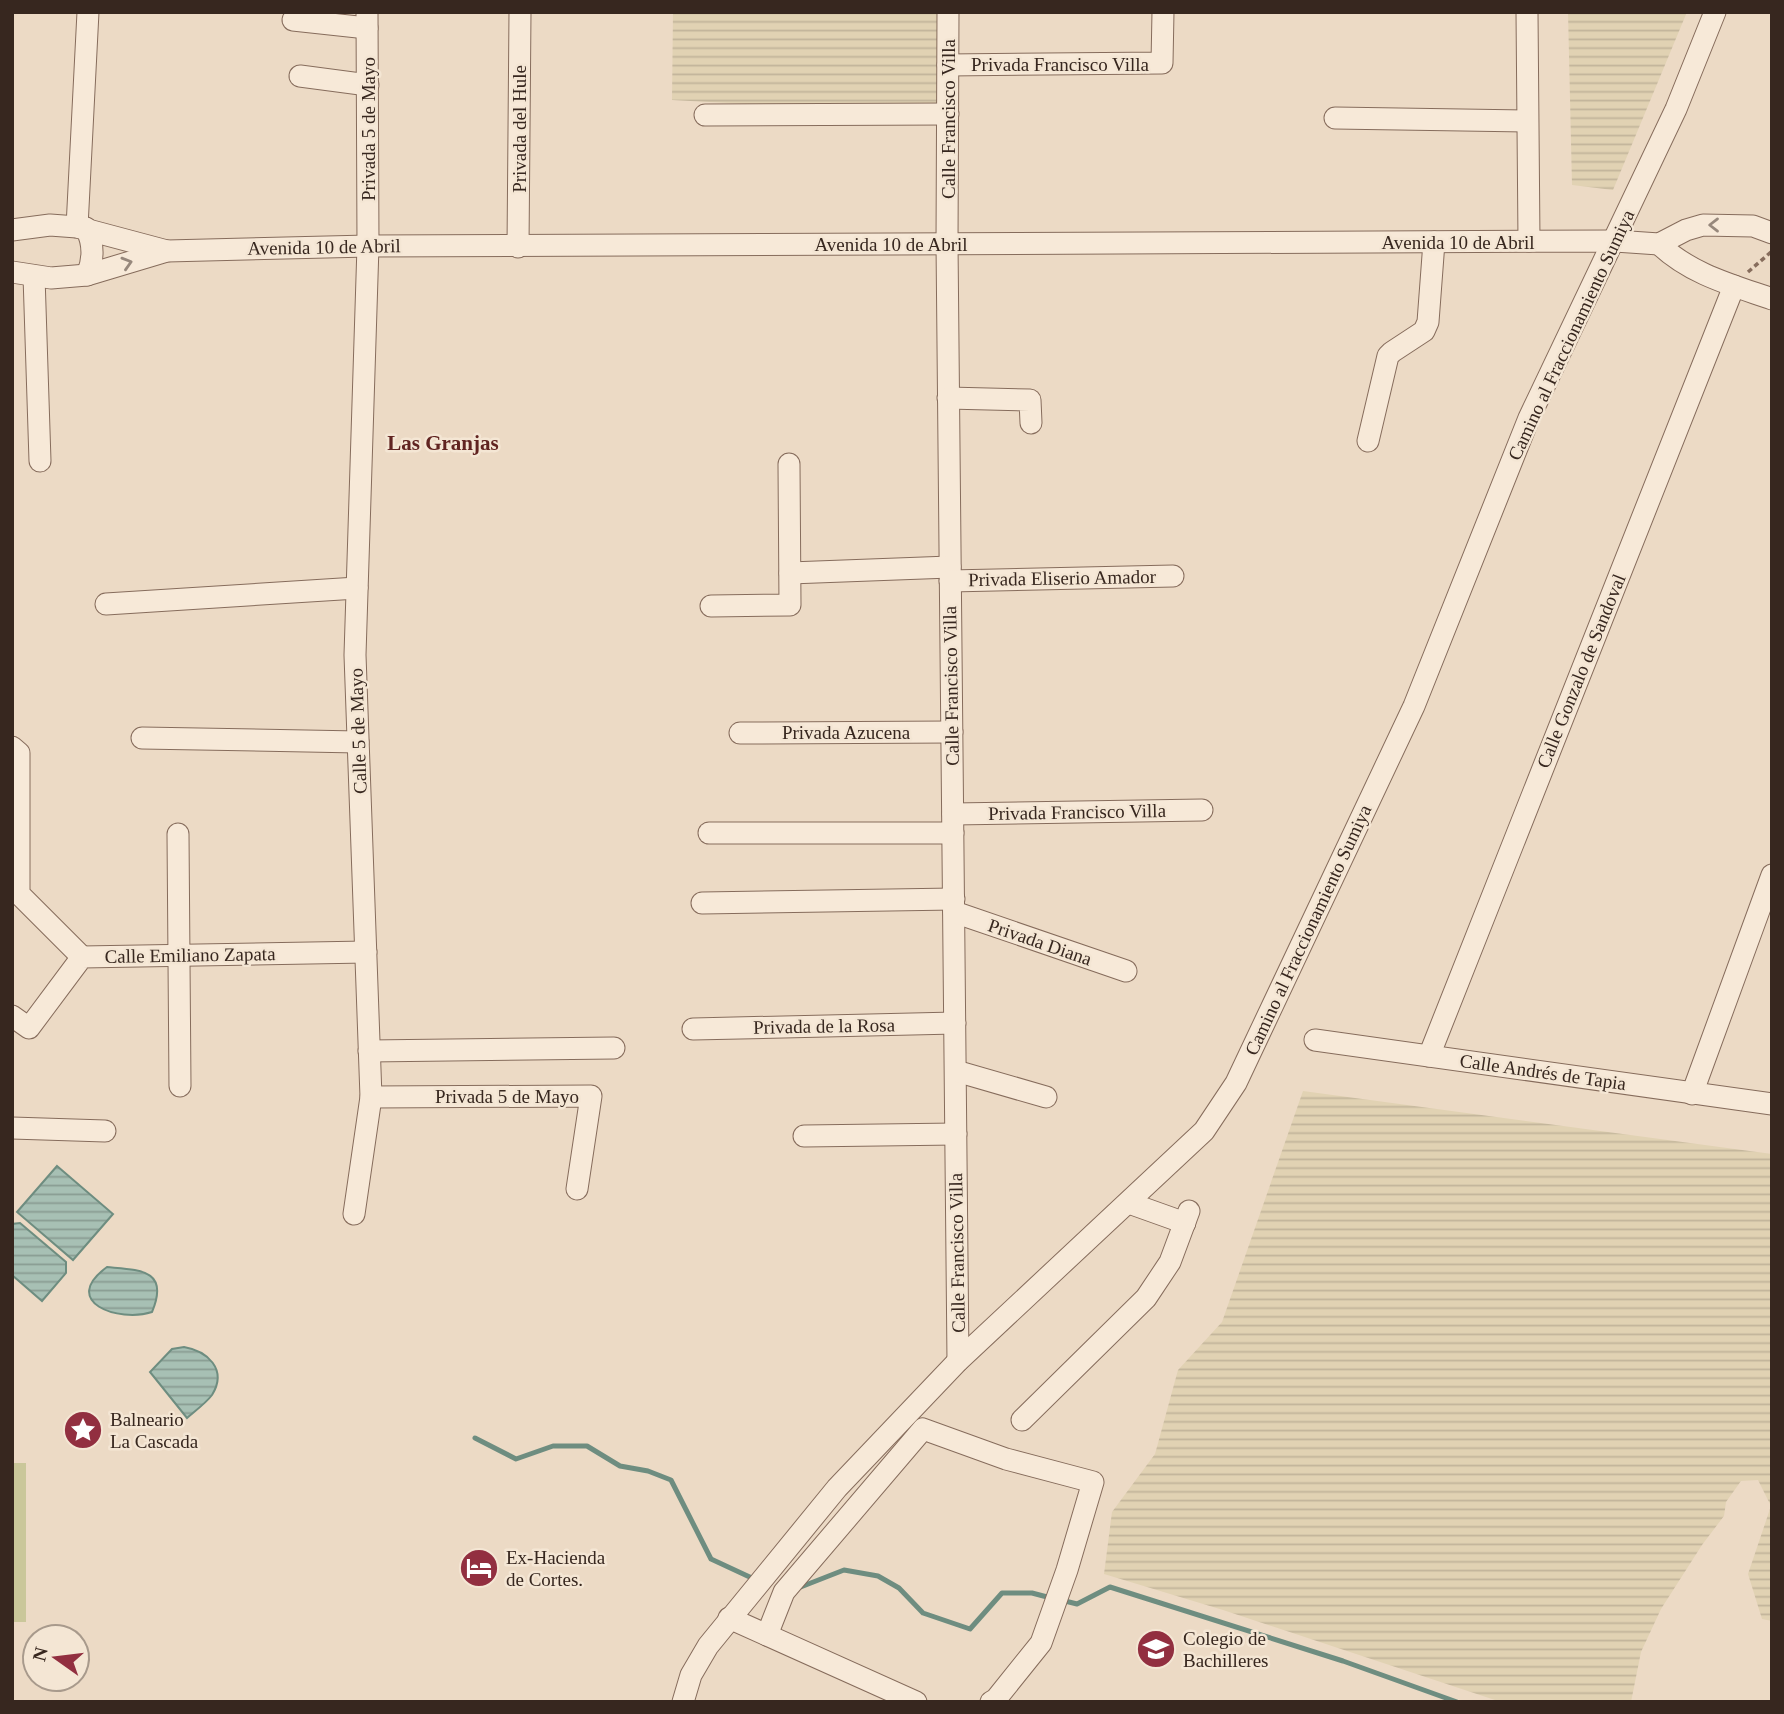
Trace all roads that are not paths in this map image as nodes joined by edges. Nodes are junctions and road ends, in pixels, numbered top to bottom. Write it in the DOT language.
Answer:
graph roads {
  1 [pos="88,12"];
  2 [pos="520,12"];
  3 [pos="948,12"];
  4 [pos="1163,12"];
  5 [pos="1527,12"];
  6 [pos="1715,12"];
  7 [pos="293,20"];
  8 [pos="367,20"];
  9 [pos="948,65"];
  10 [pos="300,76"];
  11 [pos="368,85"];
  12 [pos="948,114"];
  13 [pos="705,116"];
  14 [pos="1335,118"];
  15 [pos="1527,121"];
  16 [pos="82,227"];
  17 [pos="12,230"];
  18 [pos="1772,233"];
  19 [pos="1529,241"];
  20 [pos="1615,241"];
  21 [pos="1434,242"];
  22 [pos="947,243"];
  23 [pos="1659,244"];
  24 [pos="368,246"];
  25 [pos="518,247"];
  26 [pos="167,251"];
  27 [pos="19,270"];
  28 [pos="87,275"];
  29 [pos="1734,286"];
  30 [pos="1772,299"];
  31 [pos="948,398"];
  32 [pos="1031,423"];
  33 [pos="1368,441"];
  34 [pos="40,461"];
  35 [pos="789,464"];
  36 [pos="790,573"];
  37 [pos="950,574"];
  38 [pos="1173,576"];
  39 [pos="357,588"];
  40 [pos="106,604"];
  41 [pos="710,607"];
  42 [pos="952,732"];
  43 [pos="740,733"];
  44 [pos="142,738"];
  45 [pos="358,742"];
  46 [pos="16,750"];
  47 [pos="1202,810"];
  48 [pos="953,824"];
  49 [pos="709,833"];
  50 [pos="178,834"];
  51 [pos="1772,875"];
  52 [pos="702,903"];
  53 [pos="954,905"];
  54 [pos="366,952"];
  55 [pos="179,954"];
  56 [pos="82,957"];
  57 [pos="1126,971"];
  58 [pos="12,1016"];
  59 [pos="955,1023"];
  60 [pos="694,1029"];
  61 [pos="1315,1040"];
  62 [pos="614,1048"];
  63 [pos="369,1051"];
  64 [pos="1429,1056"];
  65 [pos="956,1071"];
  66 [pos="180,1086"];
  67 [pos="1692,1094"];
  68 [pos="371,1097"];
  69 [pos="1046,1097"];
  70 [pos="1772,1104"];
  71 [pos="12,1128"];
  72 [pos="105,1131"];
  73 [pos="956,1134"];
  74 [pos="804,1136"];
  75 [pos="577,1189"];
  76 [pos="1129,1203"];
  77 [pos="354,1214"];
  78 [pos="958,1361"];
  79 [pos="1022,1420"];
  80 [pos="729,1618"];
  81 [pos="767,1634"];
  82 [pos="683,1702"];
  83 [pos="916,1702"];
  84 [pos="991,1702"];
  1 -- 16 [label="street"];
  2 -- 25 [label="street, Privada del Hule"];
  3 -- 9 [label="street, Calle Francisco Villa"];
  4 -- 9 [label="street, Privada Francisco Villa"];
  5 -- 15 [label="street"];
  6 -- 20 [label="street, Camino al Fraccionamiento Sumiya"];
  7 -- 8 [label="street"];
  8 -- 11 [label="street, Privada 5 de Mayo"];
  9 -- 12 [label="street, Calle Francisco Villa"];
  10 -- 11 [label="street"];
  11 -- 24 [label="street, Privada 5 de Mayo"];
  12 -- 13 [label="street"];
  12 -- 22 [label="street, Calle Francisco Villa"];
  14 -- 15 [label="street"];
  15 -- 19 [label="street"];
  16 -- 17 [label="street, Avenida 10 de Abril"];
  16 -- 26 [label="street, Avenida 10 de Abril"];
  16 -- 28 [label="street"];
  18 -- 23 [label="street, one-way"];
  19 -- 20 [label="street, Avenida 10 de Abril"];
  19 -- 21 [label="street, Avenida 10 de Abril"];
  20 -- 23 [label="street, Avenida 10 de Abril"];
  20 -- 76 [label="street, Camino al Fraccionamiento Sumiya"];
  21 -- 22 [label="street, Avenida 10 de Abril"];
  21 -- 33 [label="street"];
  22 -- 25 [label="street, Avenida 10 de Abril"];
  22 -- 31 [label="street, Calle Francisco Villa"];
  23 -- 29 [label="street"];
  24 -- 25 [label="street, Avenida 10 de Abril"];
  24 -- 26 [label="street, Avenida 10 de Abril"];
  24 -- 39 [label="street, Calle 5 de Mayo"];
  28 -- 26 [label="street, Avenida 10 de Abril, one-way"];
  27 -- 28 [label="street, Avenida 10 de Abril"];
  27 -- 34 [label="street"];
  29 -- 30 [label="street"];
  29 -- 64 [label="street, Calle Gonzalo de Sandoval"];
  31 -- 32 [label="street"];
  31 -- 37 [label="street, Calle Francisco Villa"];
  35 -- 36 [label="street"];
  36 -- 37 [label="street, Privada Eliserio Amador"];
  36 -- 41 [label="street"];
  37 -- 38 [label="street, Privada Eliserio Amador"];
  37 -- 42 [label="street, Calle Francisco Villa"];
  39 -- 40 [label="street"];
  39 -- 45 [label="street, Calle 5 de Mayo"];
  42 -- 43 [label="street, Privada Azucena"];
  42 -- 48 [label="street, Calle Francisco Villa"];
  44 -- 45 [label="street"];
  45 -- 54 [label="street, Calle 5 de Mayo"];
  46 -- 56 [label="street"];
  47 -- 48 [label="street, Privada Francisco Villa"];
  48 -- 49 [label="street, Privada Francisco Villa"];
  48 -- 53 [label="street, Calle Francisco Villa"];
  50 -- 55 [label="street"];
  51 -- 67 [label="street"];
  52 -- 53 [label="street, Privada Diana"];
  53 -- 57 [label="street, Privada Diana"];
  53 -- 59 [label="street, Calle Francisco Villa"];
  54 -- 55 [label="street, Calle Emiliano Zapata"];
  54 -- 63 [label="street, Calle 5 de Mayo"];
  55 -- 56 [label="street, Calle Emiliano Zapata"];
  55 -- 66 [label="street"];
  56 -- 58 [label="street, Calle Emiliano Zapata"];
  59 -- 60 [label="street, Privada de la Rosa"];
  59 -- 65 [label="street, Calle Francisco Villa"];
  61 -- 64 [label="street, Calle Andrés de Tapia"];
  62 -- 63 [label="street"];
  63 -- 68 [label="street, Calle 5 de Mayo"];
  64 -- 67 [label="street, Calle Andrés de Tapia"];
  65 -- 69 [label="street"];
  65 -- 73 [label="street, Calle Francisco Villa"];
  67 -- 70 [label="street, Calle Andrés de Tapia"];
  68 -- 75 [label="street, Privada 5 de Mayo"];
  68 -- 77 [label="street, Calle 5 de Mayo"];
  71 -- 72 [label="street"];
  73 -- 74 [label="street"];
  73 -- 78 [label="street, Calle Francisco Villa"];
  76 -- 78 [label="street, Camino al Fraccionamiento Sumiya"];
  76 -- 79 [label="street"];
  78 -- 80 [label="street, Camino al Fraccionamiento Sumiya"];
  80 -- 81 [label="street"];
  80 -- 82 [label="street, Camino al Fraccionamiento Sumiya"];
  81 -- 83 [label="street"];
  81 -- 84 [label="street"];
}
